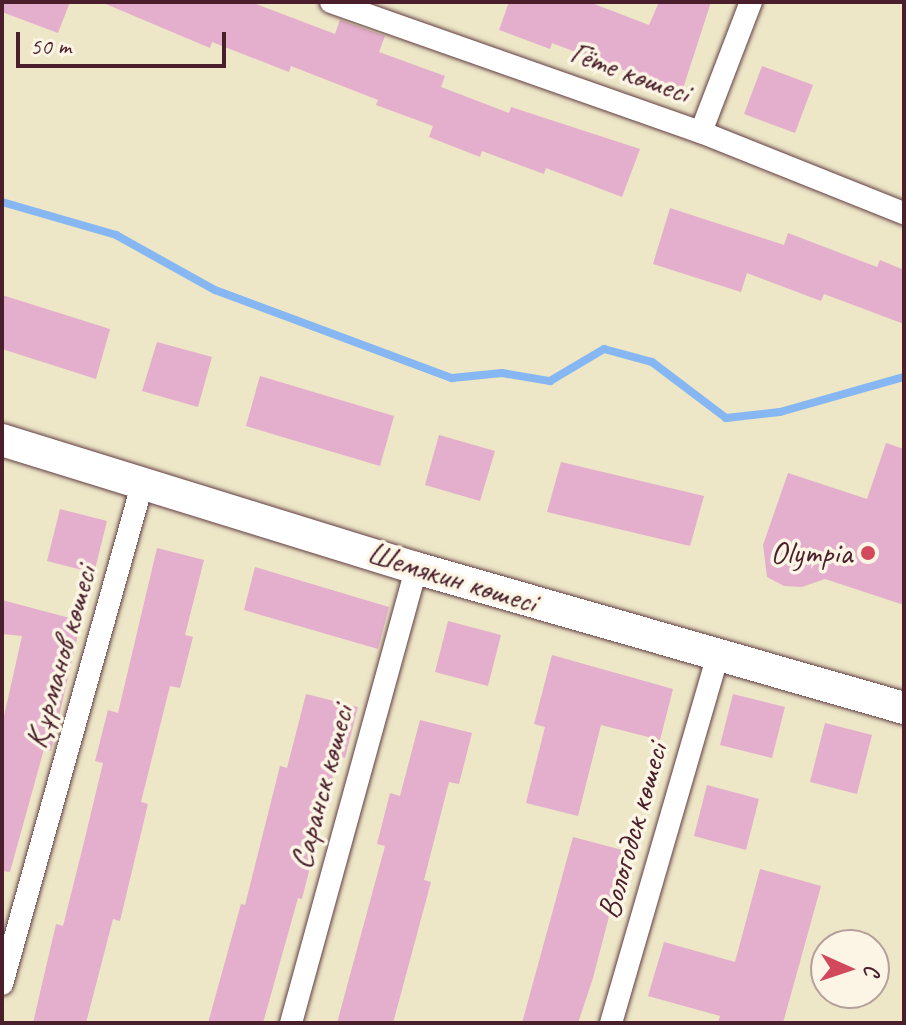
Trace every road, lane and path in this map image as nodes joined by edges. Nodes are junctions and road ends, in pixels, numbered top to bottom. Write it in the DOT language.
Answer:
graph roads {
  1 [pos="331,2"];
  2 [pos="751,2"];
  3 [pos="701,132"];
  4 [pos="904,213"];
  5 [pos="2,440"];
  6 [pos="142,485"];
  7 [pos="416,568"];
  8 [pos="717,657"];
  9 [pos="904,708"];
  10 [pos="2,984"];
  11 [pos="291,1023"];
  12 [pos="611,1023"];
  1 -- 3 [label="street, Гёте көшесі"];
  2 -- 3 [label="street"];
  3 -- 4 [label="street, Гёте көшесі"];
  5 -- 6 [label="main road, Шемякин көшесі"];
  6 -- 7 [label="main road, Шемякин көшесі"];
  6 -- 10 [label="street, Құрманов көшесі"];
  7 -- 8 [label="main road, Шемякин көшесі"];
  7 -- 11 [label="street, Саранск көшесі"];
  8 -- 9 [label="main road, Шемякин көшесі"];
  8 -- 12 [label="street, Вологодск көшесі"];
}
